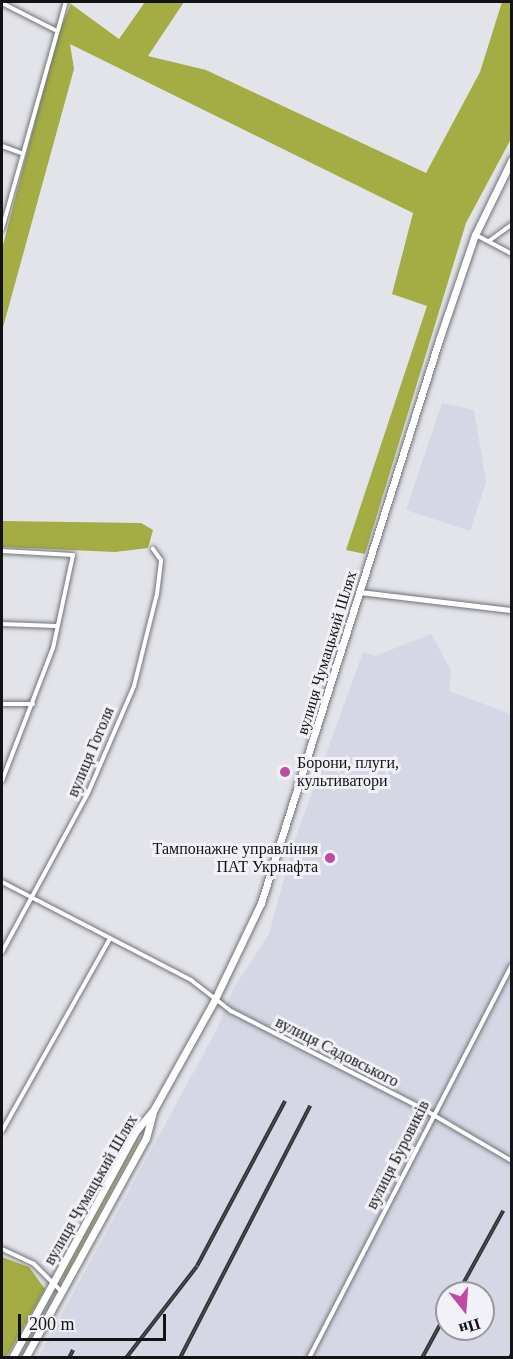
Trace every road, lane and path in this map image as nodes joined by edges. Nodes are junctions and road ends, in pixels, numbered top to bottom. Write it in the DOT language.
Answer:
graph roads {
  1 [pos="66,2"];
  2 [pos="2,3"];
  3 [pos="56,30"];
  4 [pos="2,146"];
  5 [pos="21,153"];
  6 [pos="512,159"];
  7 [pos="512,224"];
  8 [pos="2,229"];
  9 [pos="475,235"];
  10 [pos="489,241"];
  11 [pos="512,254"];
  12 [pos="153,549"];
  13 [pos="2,551"];
  14 [pos="360,592"];
  15 [pos="512,610"];
  16 [pos="2,624"];
  17 [pos="56,626"];
  18 [pos="2,704"];
  19 [pos="33,704"];
  20 [pos="2,781"];
  21 [pos="2,882"];
  22 [pos="31,898"];
  23 [pos="109,940"];
  24 [pos="2,952"];
  25 [pos="512,965"];
  26 [pos="214,1000"];
  27 [pos="154,1109"];
  28 [pos="430,1116"];
  29 [pos="2,1131"];
  30 [pos="512,1161"];
  31 [pos="2,1249"];
  32 [pos="52,1284"];
  33 [pos="61,1291"];
  34 [pos="12,1358"];
  35 [pos="25,1358"];
  36 [pos="309,1358"];
  1 -- 3 [label="street"];
  2 -- 3 [label="street"];
  3 -- 5 [label="street"];
  4 -- 5 [label="street"];
  5 -- 8 [label="street"];
  6 -- 9 [label="main road, вулиця Чумацький Шлях"];
  7 -- 10 [label="street"];
  9 -- 10 [label="street"];
  9 -- 14 [label="main road, вулиця Чумацький Шлях"];
  10 -- 11 [label="street"];
  12 -- 22 [label="street, вулиця Гоголя"];
  13 -- 17 [label="street"];
  14 -- 15 [label="street"];
  14 -- 26 [label="main road, вулиця Чумацький Шлях"];
  16 -- 17 [label="street"];
  17 -- 19 [label="street"];
  18 -- 19 [label="street"];
  19 -- 20 [label="street"];
  21 -- 22 [label="street, вулиця Садовського"];
  22 -- 23 [label="street, вулиця Садовського"];
  22 -- 24 [label="street, вулиця Гоголя"];
  23 -- 26 [label="street, вулиця Садовського"];
  23 -- 29 [label="street"];
  25 -- 28 [label="street, вулиця Буровиків"];
  26 -- 27 [label="main road, вулиця Чумацький Шлях"];
  26 -- 28 [label="street, вулиця Садовського"];
  27 -- 32 [label="main road, вулиця Чумацький Шлях"];
  27 -- 33 [label="main road, вулиця Чумацький Шлях"];
  28 -- 30 [label="street, вулиця Садовського"];
  28 -- 36 [label="street, вулиця Буровиків"];
  31 -- 32 [label="street"];
  32 -- 33 [label="street, вулиця Чумацький Шлях"];
  32 -- 34 [label="main road, вулиця Чумацький Шлях"];
  33 -- 35 [label="main road, вулиця Чумацький Шлях"];
}
